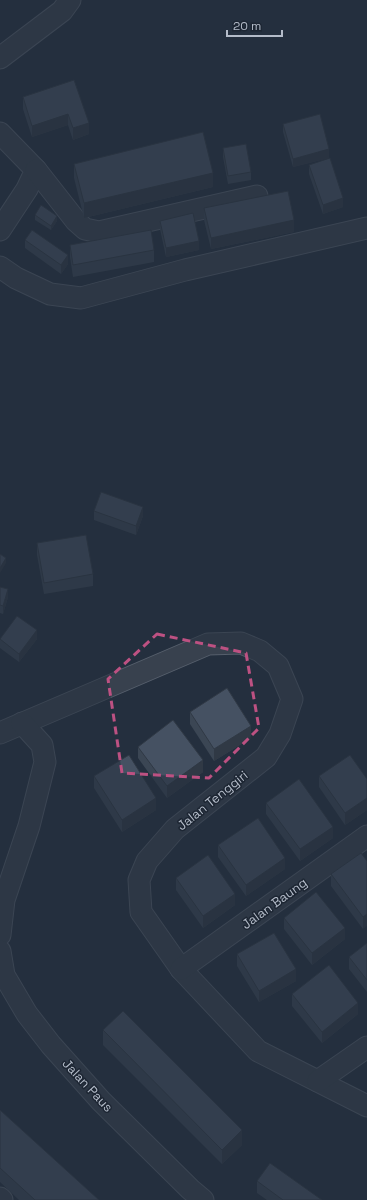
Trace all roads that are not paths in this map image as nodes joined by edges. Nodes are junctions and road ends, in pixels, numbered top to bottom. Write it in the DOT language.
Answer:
graph roads {
  1 [pos="70,0"];
  2 [pos="0,58"];
  3 [pos="0,133"];
  4 [pos="36,170"];
  5 [pos="257,196"];
  6 [pos="367,228"];
  7 [pos="0,230"];
  8 [pos="0,267"];
  9 [pos="22,723"];
  10 [pos="0,733"];
  11 [pos="367,836"];
  12 [pos="0,935"];
  13 [pos="0,951"];
  14 [pos="181,969"];
  15 [pos="367,1047"];
  16 [pos="318,1081"];
  17 [pos="367,1106"];
  18 [pos="203,1200"];
  1 -- 2 [label="street"];
  3 -- 4 [label="street"];
  4 -- 5 [label="street"];
  4 -- 7 [label="street"];
  6 -- 8 [label="street"];
  9 -- 10 [label="street, Jalan Tenggiri"];
  9 -- 12 [label="street"];
  9 -- 14 [label="street, Jalan Tenggiri"];
  11 -- 14 [label="street, Jalan Baung"];
  13 -- 18 [label="street, Jalan Paus"];
  14 -- 16 [label="street, Jalan Tenggiri"];
  15 -- 16 [label="street"];
  16 -- 17 [label="street, Jalan Tenggiri"];
}
